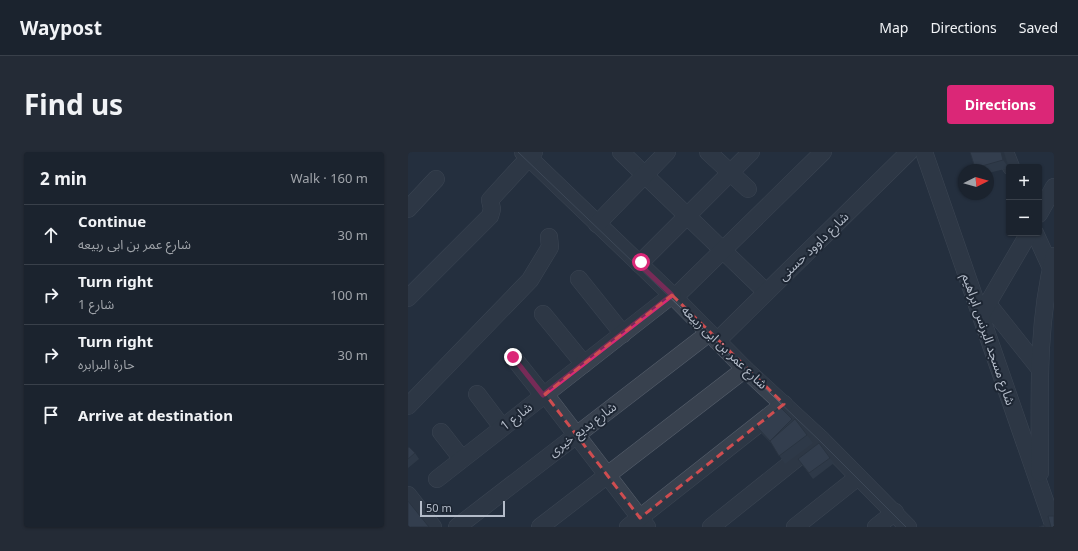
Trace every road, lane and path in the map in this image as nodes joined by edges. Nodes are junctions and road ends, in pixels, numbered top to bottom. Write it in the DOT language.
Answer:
graph roads {
  1 [pos="621,152"];
  2 [pos="667,152"];
  3 [pos="708,152"];
  4 [pos="751,152"];
  5 [pos="823,152"];
  6 [pos="909,152"];
  7 [pos="924,152"];
  8 [pos="1005,152"];
  9 [pos="528,156"];
  10 [pos="1009,164"];
  11 [pos="730,172"];
  12 [pos="645,175"];
  13 [pos="436,179"];
  14 [pos="1054,187"];
  15 [pos="748,189"];
  16 [pos="408,209"];
  17 [pos="1042,209"];
  18 [pos="687,216"];
  19 [pos="597,224"];
  20 [pos="1027,236"];
  21 [pos="1037,236"];
  22 [pos="549,237"];
  23 [pos="724,251"];
  24 [pos="1052,262"];
  25 [pos="639,264"];
  26 [pos="579,279"];
  27 [pos="766,292"];
  28 [pos="673,297"];
  29 [pos="408,298"];
  30 [pos="984,309"];
  31 [pos="543,314"];
  32 [pos="623,334"];
  33 [pos="713,337"];
  34 [pos="513,357"];
  35 [pos="584,364"];
  36 [pos="745,369"];
  37 [pos="1044,374"];
  38 [pos="477,394"];
  39 [pos="544,394"];
  40 [pos="784,404"];
  41 [pos="408,406"];
  42 [pos="502,427"];
  43 [pos="441,432"];
  44 [pos="576,434"];
  45 [pos="821,439"];
  46 [pos="462,459"];
  47 [pos="608,476"];
  48 [pos="858,477"];
  49 [pos="436,479"];
  50 [pos="1040,488"];
  51 [pos="408,495"];
  52 [pos="894,512"];
  53 [pos="638,524"];
  54 [pos="433,527"];
  55 [pos="457,527"];
  56 [pos="540,527"];
  57 [pos="711,527"];
  58 [pos="795,527"];
  59 [pos="876,527"];
  60 [pos="908,527"];
  61 [pos="1054,527"];
  1 -- 12 [label="street"];
  2 -- 12 [label="street"];
  3 -- 11 [label="street"];
  4 -- 11 [label="street"];
  5 -- 23 [label="street, شارع 1"];
  6 -- 27 [label="street, شارع داوود حسنى"];
  7 -- 30 [label="street, شارع مسجد البرنس ابراهيم"];
  8 -- 10 [label="street"];
  9 -- 19 [label="street, شارع عمر بن ابى ربيعه"];
  9 -- 29 [label="street"];
  11 -- 15 [label="street"];
  11 -- 18 [label="street"];
  12 -- 18 [label="street"];
  12 -- 19 [label="street"];
  13 -- 16 [label="street"];
  14 -- 17 [label="street"];
  18 -- 23 [label="street"];
  18 -- 25 [label="street"];
  19 -- 25 [label="street, شارع عمر بن ابى ربيعه"];
  20 -- 30 [label="street"];
  21 -- 24 [label="street"];
  22 -- 41 [label="street"];
  23 -- 27 [label="street"];
  23 -- 28 [label="street, شارع 1"];
  24 -- 37 [label="street"];
  25 -- 28 [label="street, شارع عمر بن ابى ربيعه"];
  26 -- 32 [label="street"];
  27 -- 33 [label="street, شارع داوود حسنى"];
  28 -- 32 [label="street, شارع 1"];
  28 -- 33 [label="street, شارع عمر بن ابى ربيعه"];
  30 -- 37 [label="street"];
  30 -- 50 [label="street, شارع مسجد البرنس ابراهيم"];
  31 -- 35 [label="street"];
  32 -- 35 [label="street, شارع 1"];
  33 -- 36 [label="street, شارع عمر بن ابى ربيعه"];
  33 -- 44 [label="street, شارع بديع خيرى"];
  34 -- 39 [label="street"];
  35 -- 39 [label="street, شارع 1"];
  36 -- 40 [label="street, شارع عمر بن ابى ربيعه"];
  36 -- 47 [label="street"];
  37 -- 50 [label="street"];
  38 -- 42 [label="street"];
  39 -- 42 [label="street, شارع 1"];
  39 -- 44 [label="street"];
  40 -- 45 [label="street, شارع عمر بن ابى ربيعه"];
  40 -- 53 [label="street"];
  42 -- 46 [label="street, شارع 1"];
  43 -- 46 [label="street"];
  44 -- 47 [label="street"];
  44 -- 55 [label="street, شارع بديع خيرى"];
  45 -- 48 [label="street, شارع عمر بن ابى ربيعه"];
  45 -- 57 [label="street"];
  46 -- 49 [label="street, شارع 1"];
  47 -- 53 [label="street"];
  47 -- 56 [label="street"];
  48 -- 52 [label="street, شارع عمر بن ابى ربيعه"];
  48 -- 58 [label="street"];
  50 -- 61 [label="street, شارع مسجد البرنس ابراهيم"];
  51 -- 54 [label="street"];
  52 -- 59 [label="street"];
  52 -- 60 [label="street, شارع عمر بن ابى ربيعه"];
}
